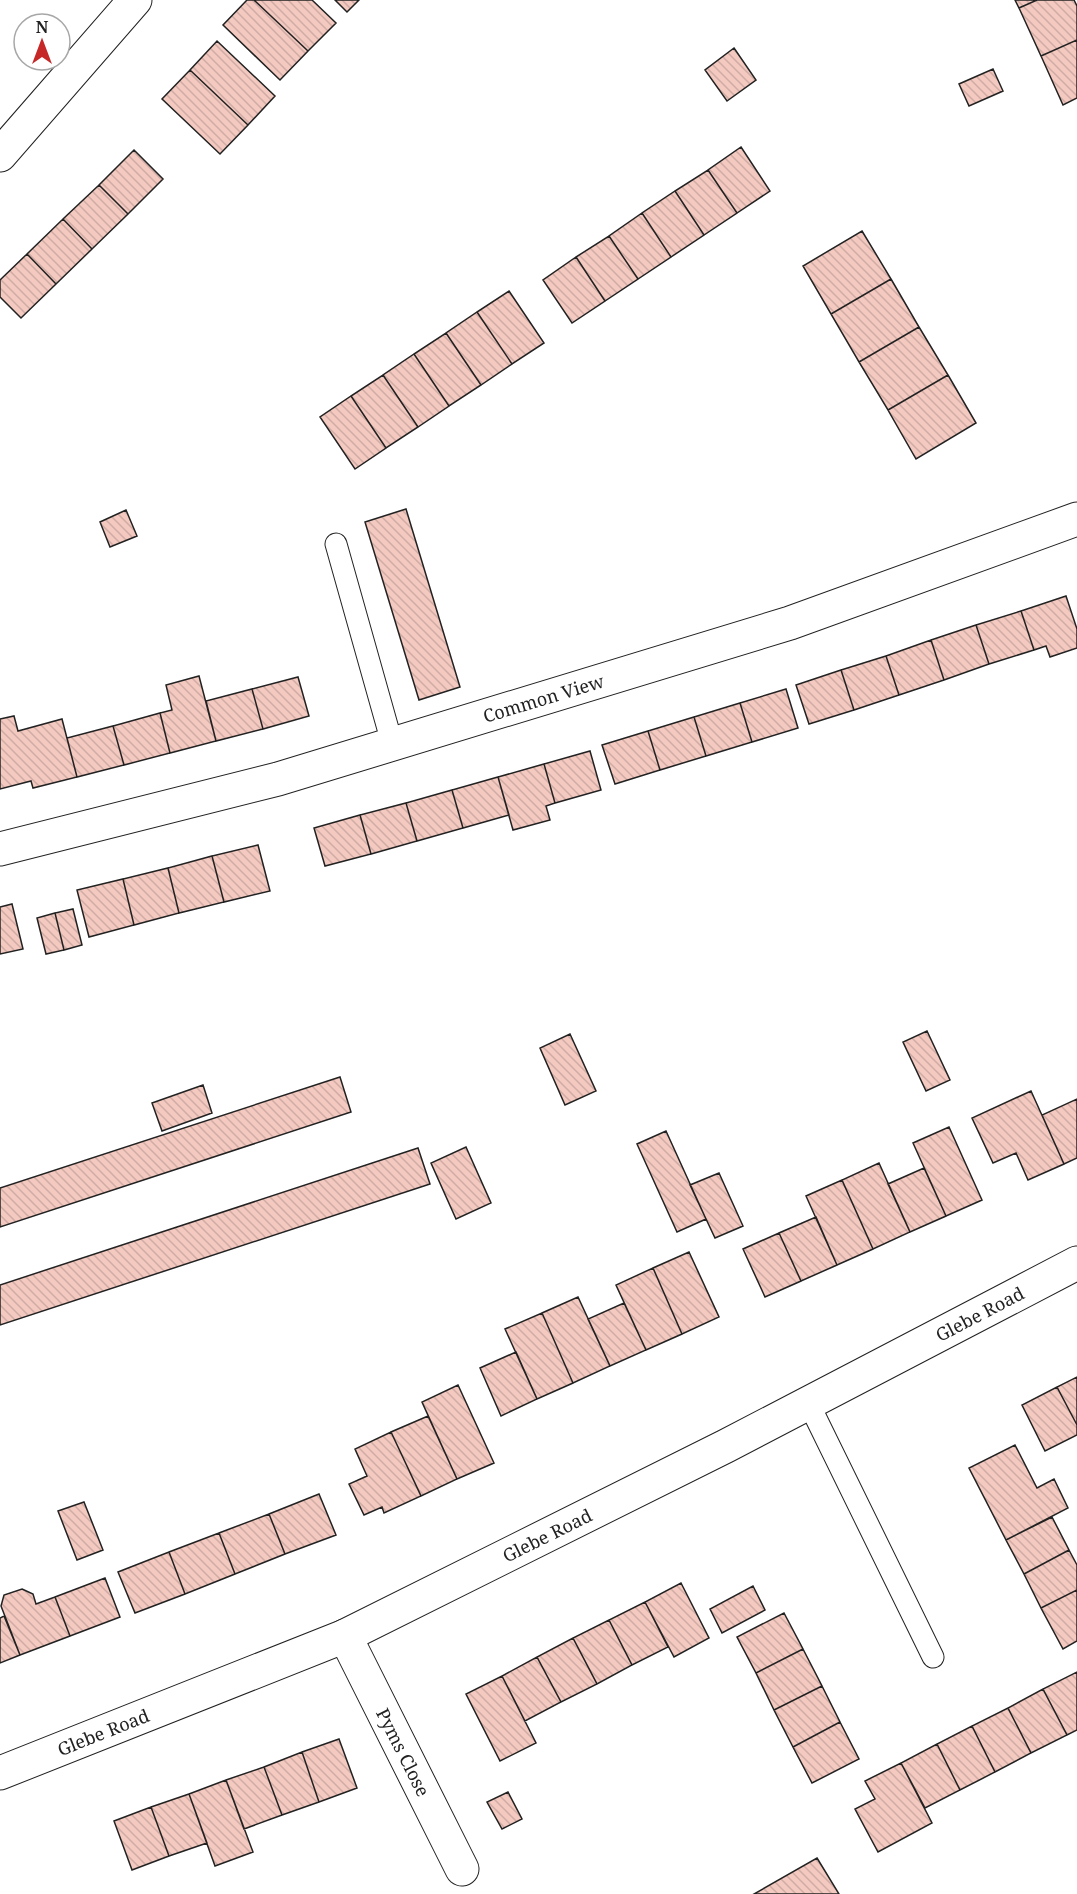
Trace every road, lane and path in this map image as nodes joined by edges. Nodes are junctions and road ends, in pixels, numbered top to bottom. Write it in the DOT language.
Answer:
graph roads {
  1 [pos="135,0"];
  2 [pos="0,155"];
  3 [pos="1077,519"];
  4 [pos="336,544"];
  5 [pos="392,743"];
  6 [pos="0,849"];
  7 [pos="1077,1263"];
  8 [pos="809,1404"];
  9 [pos="345,1636"];
  10 [pos="933,1657"];
  11 [pos="0,1773"];
  12 [pos="462,1869"];
  1 -- 2 [label="street"];
  3 -- 5 [label="street, Common View"];
  4 -- 5 [label="lane"];
  5 -- 6 [label="street, Common View"];
  7 -- 8 [label="street, Glebe Road"];
  8 -- 9 [label="street, Glebe Road"];
  8 -- 10 [label="lane"];
  9 -- 11 [label="street, Glebe Road"];
  9 -- 12 [label="street, Pyms Close"];
}
